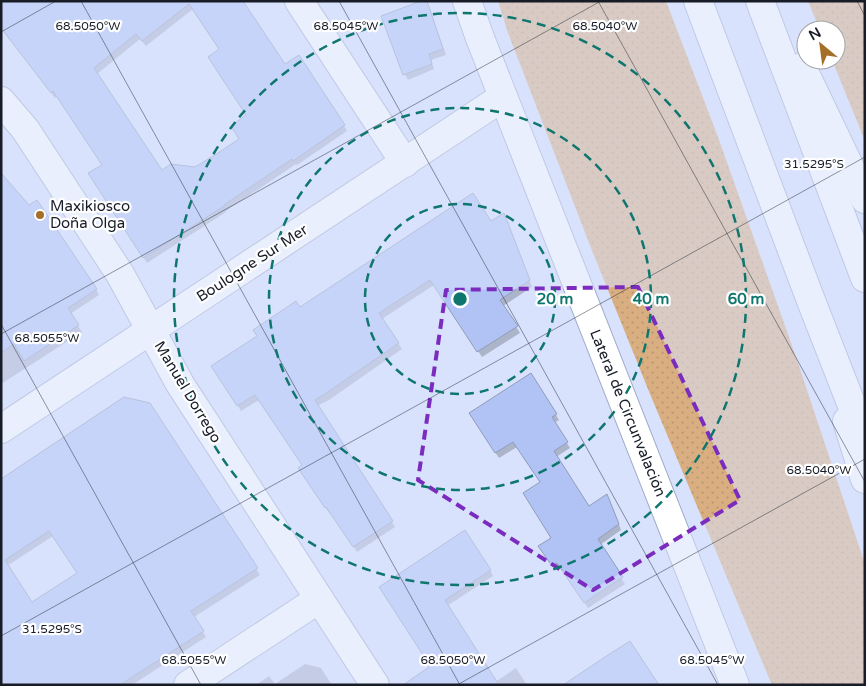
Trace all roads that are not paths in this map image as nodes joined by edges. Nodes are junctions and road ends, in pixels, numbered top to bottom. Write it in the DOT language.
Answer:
graph roads {
  1 [pos="299,1"];
  2 [pos="467,1"];
  3 [pos="698,1"];
  4 [pos="760,1"];
  5 [pos="770,1"];
  6 [pos="503,97"];
  7 [pos="1,101"];
  8 [pos="405,163"];
  9 [pos="865,200"];
  10 [pos="865,278"];
  11 [pos="810,298"];
  12 [pos="151,330"];
  13 [pos="1,429"];
  14 [pos="865,439"];
  15 [pos="865,479"];
  16 [pos="319,599"];
  17 [pos="188,685"];
  18 [pos="375,685"];
  19 [pos="735,685"];
  1 -- 8 [label="main road"];
  2 -- 6 [label="main road, Lateral de Circunvalación"];
  3 -- 11 [label="main road"];
  4 -- 10 [label="main road"];
  5 -- 9 [label="main road"];
  6 -- 8 [label="main road, Boulogne Sur Mer"];
  6 -- 19 [label="main road, Lateral de Circunvalación"];
  7 -- 12 [label="main road, Manuel Dorrego"];
  8 -- 12 [label="main road, Boulogne Sur Mer"];
  11 -- 14 [label="main road"];
  11 -- 15 [label="main road"];
  12 -- 13 [label="main road, Boulogne Sur Mer"];
  12 -- 16 [label="main road, Manuel Dorrego"];
  16 -- 17 [label="main road"];
  16 -- 18 [label="main road, Manuel Dorrego"];
}
